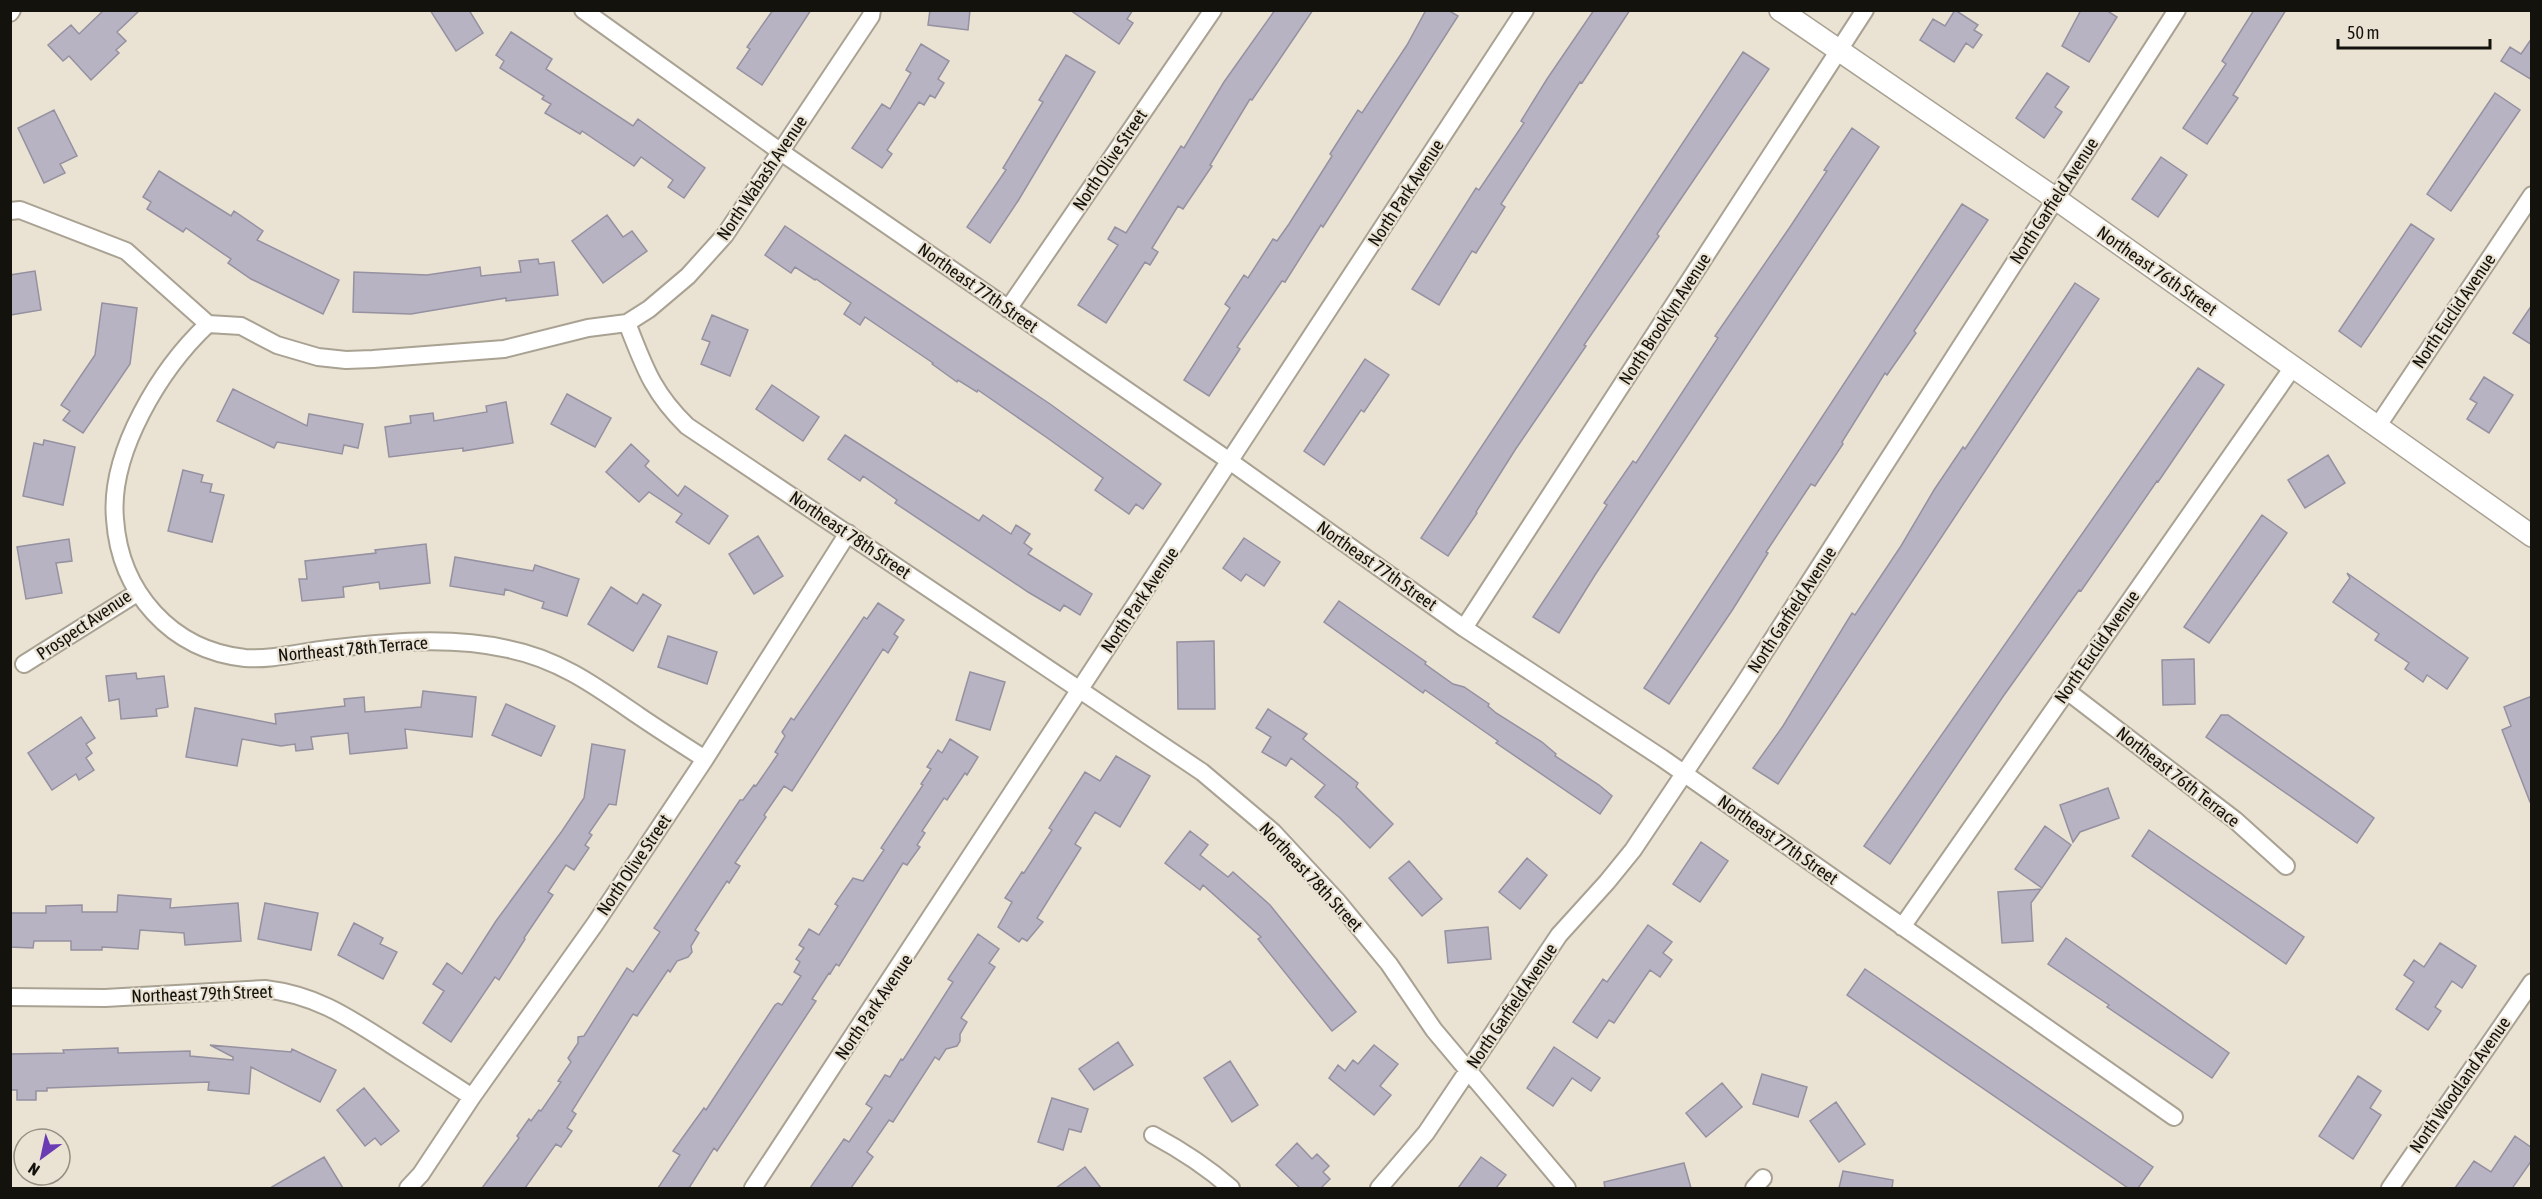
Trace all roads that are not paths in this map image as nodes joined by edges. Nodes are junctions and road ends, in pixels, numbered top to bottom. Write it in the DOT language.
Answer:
graph roads {
  1 [pos="584,10"];
  2 [pos="872,10"];
  3 [pos="1213,10"];
  4 [pos="1525,10"];
  5 [pos="1780,10"];
  6 [pos="1865,10"];
  7 [pos="2177,10"];
  8 [pos="1838,51"];
  9 [pos="781,152"];
  10 [pos="2532,195"];
  11 [pos="2055,199"];
  12 [pos="10,211"];
  13 [pos="1008,309"];
  14 [pos="627,323"];
  15 [pos="208,324"];
  16 [pos="2293,367"];
  17 [pos="2377,427"];
  18 [pos="1231,462"];
  19 [pos="848,533"];
  20 [pos="2532,536"];
  21 [pos="137,593"];
  22 [pos="1464,628"];
  23 [pos="24,664"];
  24 [pos="1081,690"];
  25 [pos="2067,691"];
  26 [pos="705,759"];
  27 [pos="1684,774"];
  28 [pos="2286,866"];
  29 [pos="1902,927"];
  30 [pos="2532,982"];
  31 [pos="10,997"];
  32 [pos="1468,1071"];
  33 [pos="472,1097"];
  34 [pos="2174,1117"];
  35 [pos="1152,1136"];
  36 [pos="408,1188"];
  37 [pos="753,1188"];
  38 [pos="1231,1188"];
  39 [pos="1379,1188"];
  40 [pos="1567,1188"];
  41 [pos="2390,1188"];
  1 -- 9 [label="street, Northeast 77th Street"];
  2 -- 9 [label="street, North Wabash Avenue"];
  3 -- 13 [label="street, North Olive Street"];
  4 -- 18 [label="street, North Park Avenue"];
  5 -- 8 [label="street, Northeast 76th Street"];
  6 -- 8 [label="street, North Brooklyn Avenue"];
  7 -- 11 [label="street, North Garfield Avenue"];
  8 -- 11 [label="street, Northeast 76th Street"];
  8 -- 22 [label="street, North Brooklyn Avenue"];
  9 -- 13 [label="street, Northeast 77th Street"];
  9 -- 14 [label="street, North Wabash Avenue"];
  10 -- 17 [label="street, North Euclid Avenue"];
  11 -- 16 [label="street, Northeast 76th Street"];
  11 -- 27 [label="street, North Garfield Avenue"];
  12 -- 15 [label="street"];
  13 -- 18 [label="street, Northeast 77th Street"];
  14 -- 15 [label="street"];
  14 -- 19 [label="street, Northeast 78th Street"];
  15 -- 21 [label="street, Prospect Avenue"];
  16 -- 17 [label="street, Northeast 76th Street"];
  16 -- 25 [label="street, North Euclid Avenue"];
  17 -- 20 [label="street, Northeast 76th Street"];
  18 -- 22 [label="street, Northeast 77th Street"];
  18 -- 24 [label="street, North Park Avenue"];
  19 -- 24 [label="street, Northeast 78th Street"];
  19 -- 26 [label="street, North Olive Street"];
  21 -- 23 [label="street, Prospect Avenue"];
  21 -- 26 [label="street, Northeast 78th Terrace"];
  22 -- 27 [label="street, Northeast 77th Street"];
  24 -- 32 [label="street, Northeast 78th Street"];
  24 -- 37 [label="street, North Park Avenue"];
  25 -- 28 [label="street, Northeast 76th Terrace"];
  25 -- 29 [label="street, North Euclid Avenue"];
  26 -- 33 [label="street, North Olive Street"];
  27 -- 29 [label="street, Northeast 77th Street"];
  27 -- 32 [label="street, North Garfield Avenue"];
  29 -- 34 [label="street, Northeast 77th Street"];
  30 -- 41 [label="street, North Woodland Avenue"];
  31 -- 33 [label="street, Northeast 79th Street"];
  32 -- 39 [label="street, North Garfield Avenue"];
  32 -- 40 [label="street, Northeast 78th Street"];
  33 -- 36 [label="street, North Olive Street"];
  35 -- 38 [label="street"];
}
